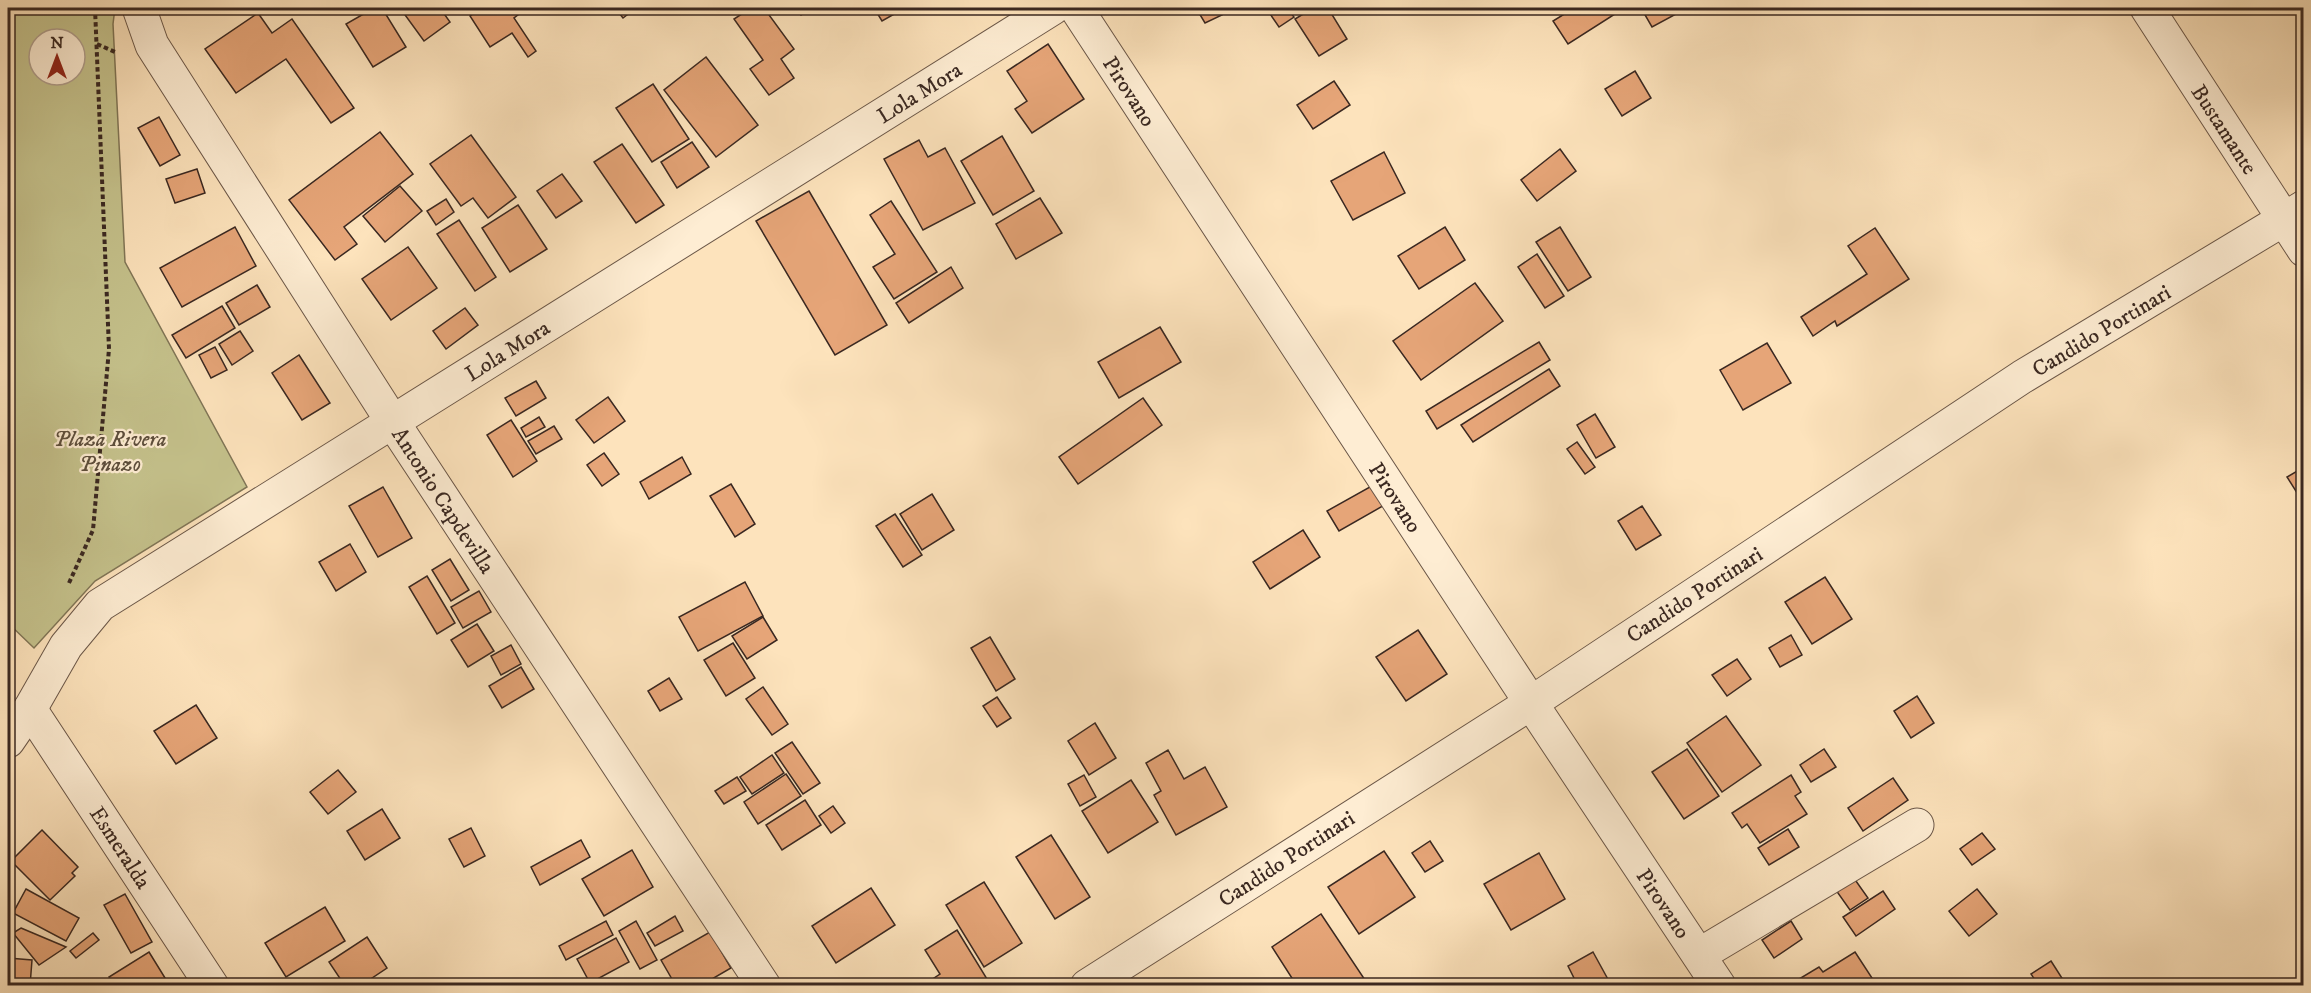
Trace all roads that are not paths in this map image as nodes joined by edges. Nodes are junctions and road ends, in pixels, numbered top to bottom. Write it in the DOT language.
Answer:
graph roads {
  1 [pos="139,8"];
  2 [pos="1053,8"];
  3 [pos="1076,8"];
  4 [pos="2146,8"];
  5 [pos="2294,213"];
  6 [pos="2304,250"];
  7 [pos="392,422"];
  8 [pos="1531,703"];
  9 [pos="30,709"];
  10 [pos="8,741"];
  11 [pos="1917,825"];
  12 [pos="1699,955"];
  13 [pos="212,986"];
  14 [pos="764,986"];
  15 [pos="1087,986"];
  16 [pos="1719,986"];
  1 -- 7 [label="street, Antonio Capdevilla"];
  2 -- 7 [label="street, Lola Mora"];
  3 -- 8 [label="street, Pirovano"];
  4 -- 5 [label="street, Bustamante"];
  5 -- 6 [label="street, Bustamante"];
  5 -- 8 [label="street, Candido Portinari"];
  7 -- 9 [label="street, Lola Mora"];
  7 -- 14 [label="street, Antonio Capdevilla"];
  8 -- 12 [label="street, Pirovano"];
  8 -- 15 [label="street, Candido Portinari"];
  9 -- 10 [label="street, Lola Mora"];
  9 -- 13 [label="street, Esmeralda"];
  11 -- 12 [label="street"];
  12 -- 16 [label="street, Pirovano"];
}
